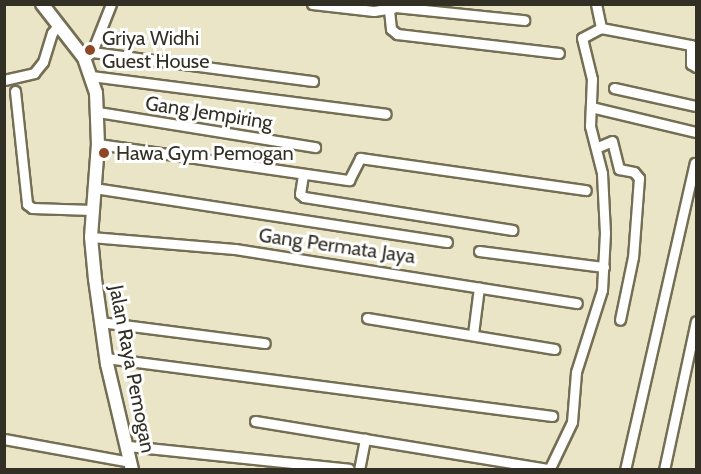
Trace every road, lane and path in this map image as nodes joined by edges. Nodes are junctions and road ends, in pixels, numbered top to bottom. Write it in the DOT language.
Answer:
graph roads {
  1 [pos="42,4"];
  2 [pos="111,4"];
  3 [pos="312,4"];
  4 [pos="596,4"];
  5 [pos="394,7"];
  6 [pos="374,8"];
  7 [pos="524,20"];
  8 [pos="59,24"];
  9 [pos="602,28"];
  10 [pos="559,53"];
  11 [pos="88,55"];
  12 [pos="696,67"];
  13 [pos="91,76"];
  14 [pos="4,80"];
  15 [pos="313,81"];
  16 [pos="614,88"];
  17 [pos="15,91"];
  18 [pos="696,106"];
  19 [pos="591,107"];
  20 [pos="98,112"];
  21 [pos="386,114"];
  22 [pos="696,132"];
  23 [pos="98,144"];
  24 [pos="315,147"];
  25 [pos="598,147"];
  26 [pos="694,163"];
  27 [pos="303,175"];
  28 [pos="94,188"];
  29 [pos="586,190"];
  30 [pos="92,210"];
  31 [pos="512,230"];
  32 [pos="91,237"];
  33 [pos="447,242"];
  34 [pos="479,251"];
  35 [pos="604,267"];
  36 [pos="479,286"];
  37 [pos="577,303"];
  38 [pos="367,318"];
  39 [pos="620,320"];
  40 [pos="696,321"];
  41 [pos="100,322"];
  42 [pos="472,334"];
  43 [pos="265,343"];
  44 [pos="554,349"];
  45 [pos="106,358"];
  46 [pos="552,416"];
  47 [pos="255,421"];
  48 [pos="4,439"];
  49 [pos="365,439"];
  50 [pos="128,446"];
  51 [pos="131,466"];
  52 [pos="349,469"];
  53 [pos="359,470"];
  54 [pos="625,470"];
  55 [pos="664,470"];
  1 -- 8 [label="street, Jalan Raya Pemogan"];
  2 -- 11 [label="street"];
  3 -- 6 [label="street"];
  4 -- 9 [label="street"];
  5 -- 6 [label="street"];
  5 -- 7 [label="street"];
  5 -- 10 [label="street"];
  8 -- 11 [label="street, Jalan Raya Pemogan"];
  8 -- 14 [label="street"];
  9 -- 12 [label="street"];
  9 -- 19 [label="street"];
  11 -- 13 [label="street, Jalan Raya Pemogan"];
  11 -- 15 [label="street"];
  13 -- 20 [label="street, Jalan Raya Pemogan"];
  13 -- 21 [label="street"];
  16 -- 18 [label="street"];
  17 -- 30 [label="street"];
  19 -- 22 [label="street"];
  19 -- 25 [label="street"];
  20 -- 23 [label="street, Jalan Raya Pemogan"];
  20 -- 24 [label="street, Gang Jempiring"];
  23 -- 27 [label="street"];
  23 -- 28 [label="street, Jalan Raya Pemogan"];
  25 -- 35 [label="street"];
  25 -- 39 [label="street"];
  26 -- 54 [label="street"];
  27 -- 29 [label="street"];
  27 -- 31 [label="street"];
  28 -- 30 [label="street, Jalan Raya Pemogan"];
  28 -- 33 [label="street"];
  30 -- 32 [label="street, Jalan Raya Pemogan"];
  32 -- 36 [label="street, Gang Permata Jaya"];
  32 -- 41 [label="street, Jalan Raya Pemogan"];
  34 -- 35 [label="street"];
  35 -- 49 [label="street"];
  36 -- 37 [label="street, Gang Permata Jaya"];
  36 -- 42 [label="street"];
  38 -- 42 [label="street"];
  40 -- 55 [label="street"];
  41 -- 43 [label="street"];
  41 -- 45 [label="street, Jalan Raya Pemogan"];
  42 -- 44 [label="street"];
  45 -- 46 [label="street"];
  45 -- 50 [label="street, Jalan Raya Pemogan"];
  47 -- 49 [label="street"];
  48 -- 51 [label="street"];
  49 -- 53 [label="street"];
  50 -- 51 [label="street, Jalan Raya Pemogan"];
  50 -- 52 [label="street"];
}
